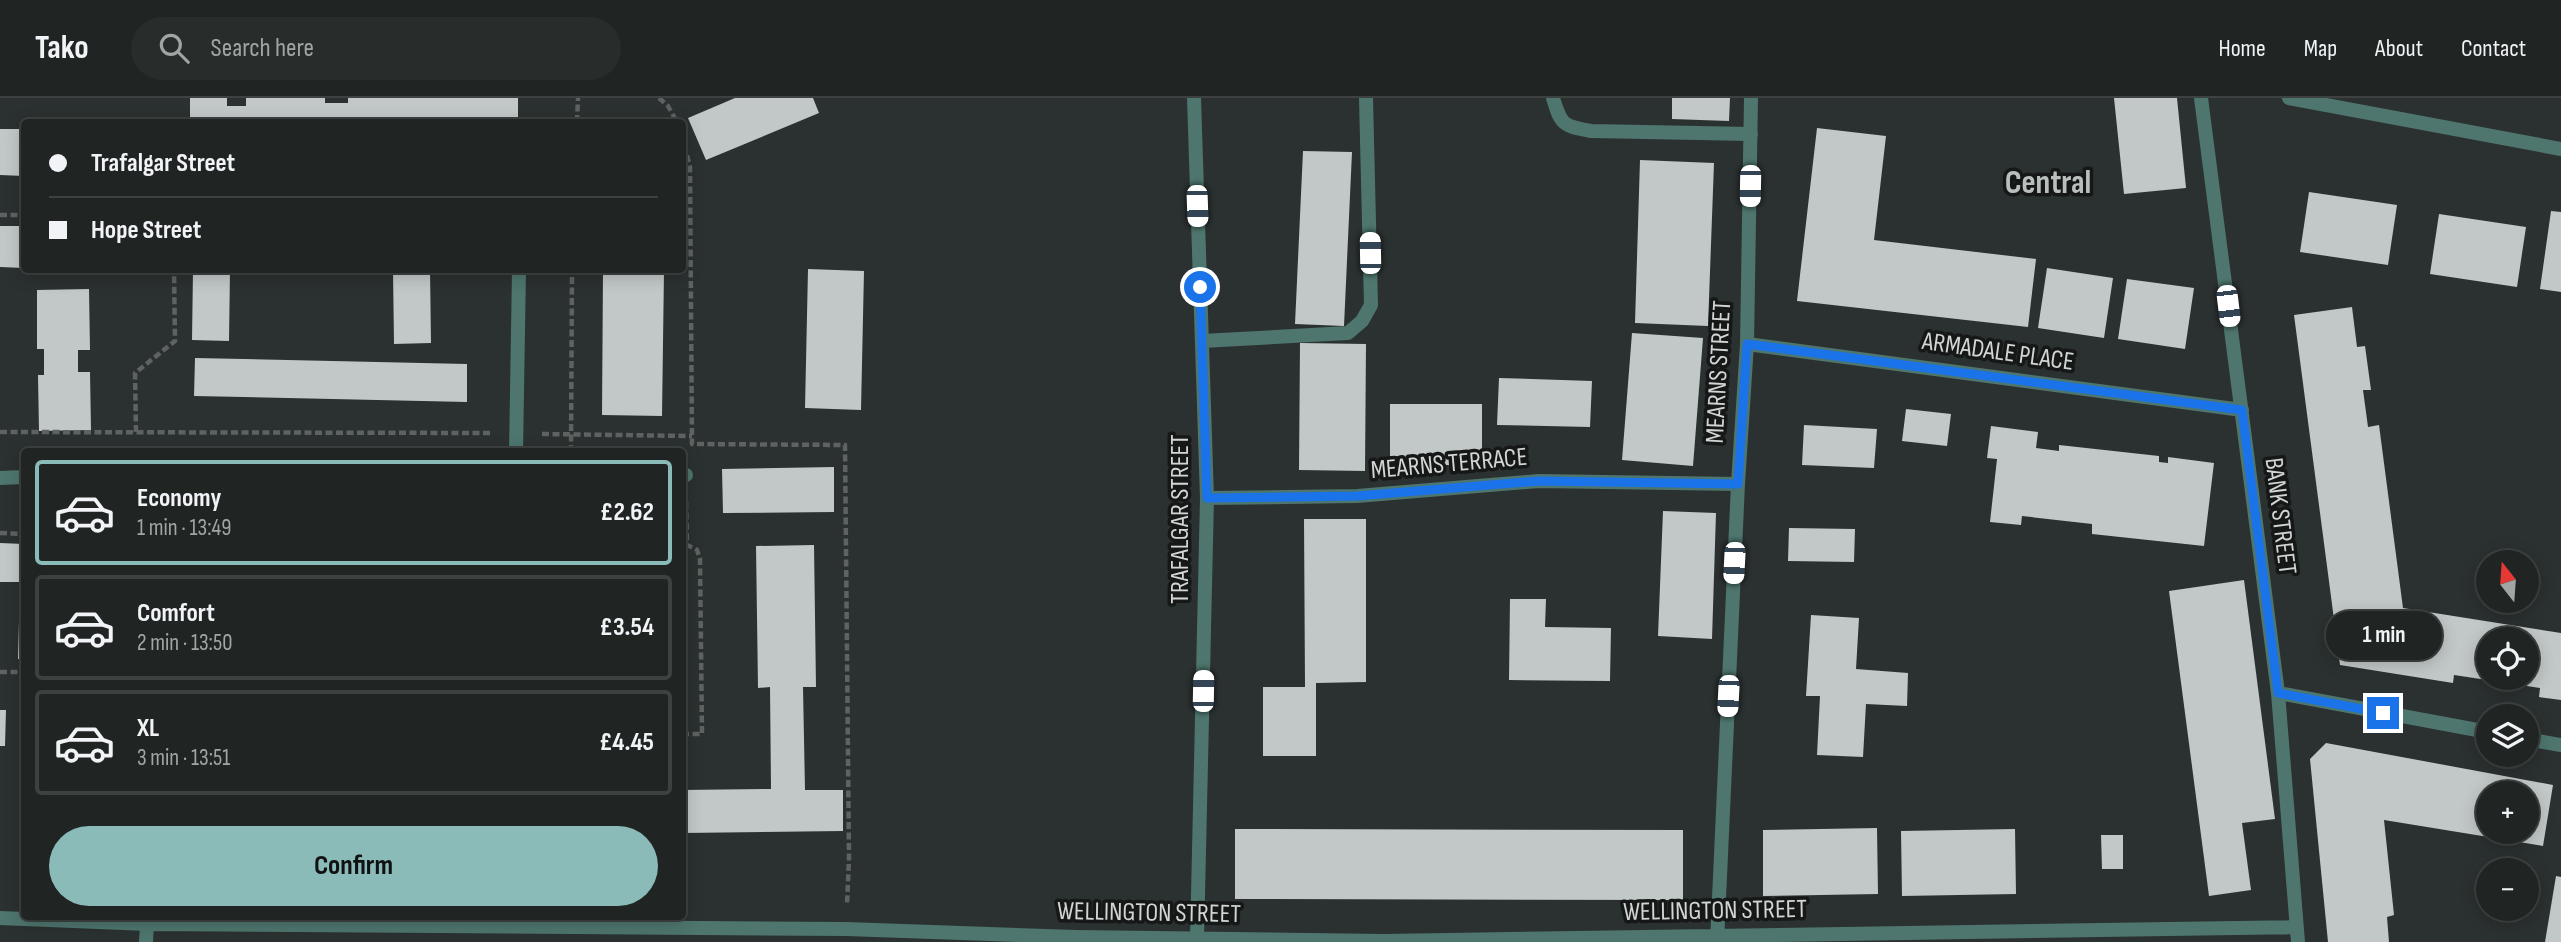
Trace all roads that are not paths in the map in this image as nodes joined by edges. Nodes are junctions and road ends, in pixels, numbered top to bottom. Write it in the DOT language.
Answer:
graph roads {
  1 [pos="1194,98"];
  2 [pos="1366,98"];
  3 [pos="1553,98"];
  4 [pos="1751,98"];
  5 [pos="2201,98"];
  6 [pos="2289,98"];
  7 [pos="1751,134"];
  8 [pos="2561,149"];
  9 [pos="519,273"];
  10 [pos="1202,341"];
  11 [pos="1747,344"];
  12 [pos="2242,410"];
  13 [pos="516,448"];
  14 [pos="21,477"];
  15 [pos="0,478"];
  16 [pos="1738,484"];
  17 [pos="1207,498"];
  18 [pos="2278,693"];
  19 [pos="2476,730"];
  20 [pos="2539,742"];
  21 [pos="2561,745"];
  22 [pos="0,918"];
  23 [pos="21,919"];
  24 [pos="49,920"];
  25 [pos="147,924"];
  26 [pos="2297,926"];
  27 [pos="549,935"];
  28 [pos="1197,939"];
  29 [pos="1717,939"];
  30 [pos="146,942"];
  31 [pos="2298,942"];
  1 -- 10 [label="street, TRAFALGAR STREET"];
  2 -- 10 [label="street"];
  3 -- 7 [label="street"];
  4 -- 7 [label="street, MEARNS STREET"];
  5 -- 12 [label="street, BANK STREET"];
  6 -- 8 [label="street"];
  7 -- 11 [label="street, MEARNS STREET"];
  9 -- 13 [label="street"];
  10 -- 17 [label="street, TRAFALGAR STREET"];
  11 -- 12 [label="street, ARMADALE PLACE"];
  11 -- 16 [label="street, MEARNS STREET"];
  12 -- 18 [label="street, BANK STREET"];
  14 -- 15 [label="street"];
  16 -- 17 [label="street, MEARNS TERRACE"];
  16 -- 29 [label="street, MEARNS STREET"];
  17 -- 28 [label="street, TRAFALGAR STREET"];
  18 -- 19 [label="street"];
  18 -- 26 [label="street, BANK STREET"];
  20 -- 21 [label="street"];
  22 -- 23 [label="street, WELLINGTON STREET"];
  24 -- 25 [label="street, WELLINGTON STREET"];
  25 -- 27 [label="street, WELLINGTON STREET"];
  25 -- 30 [label="street"];
  26 -- 29 [label="street, WELLINGTON STREET"];
  26 -- 31 [label="street, BANK STREET"];
  27 -- 28 [label="street, WELLINGTON STREET"];
  28 -- 29 [label="street, WELLINGTON STREET"];
}
